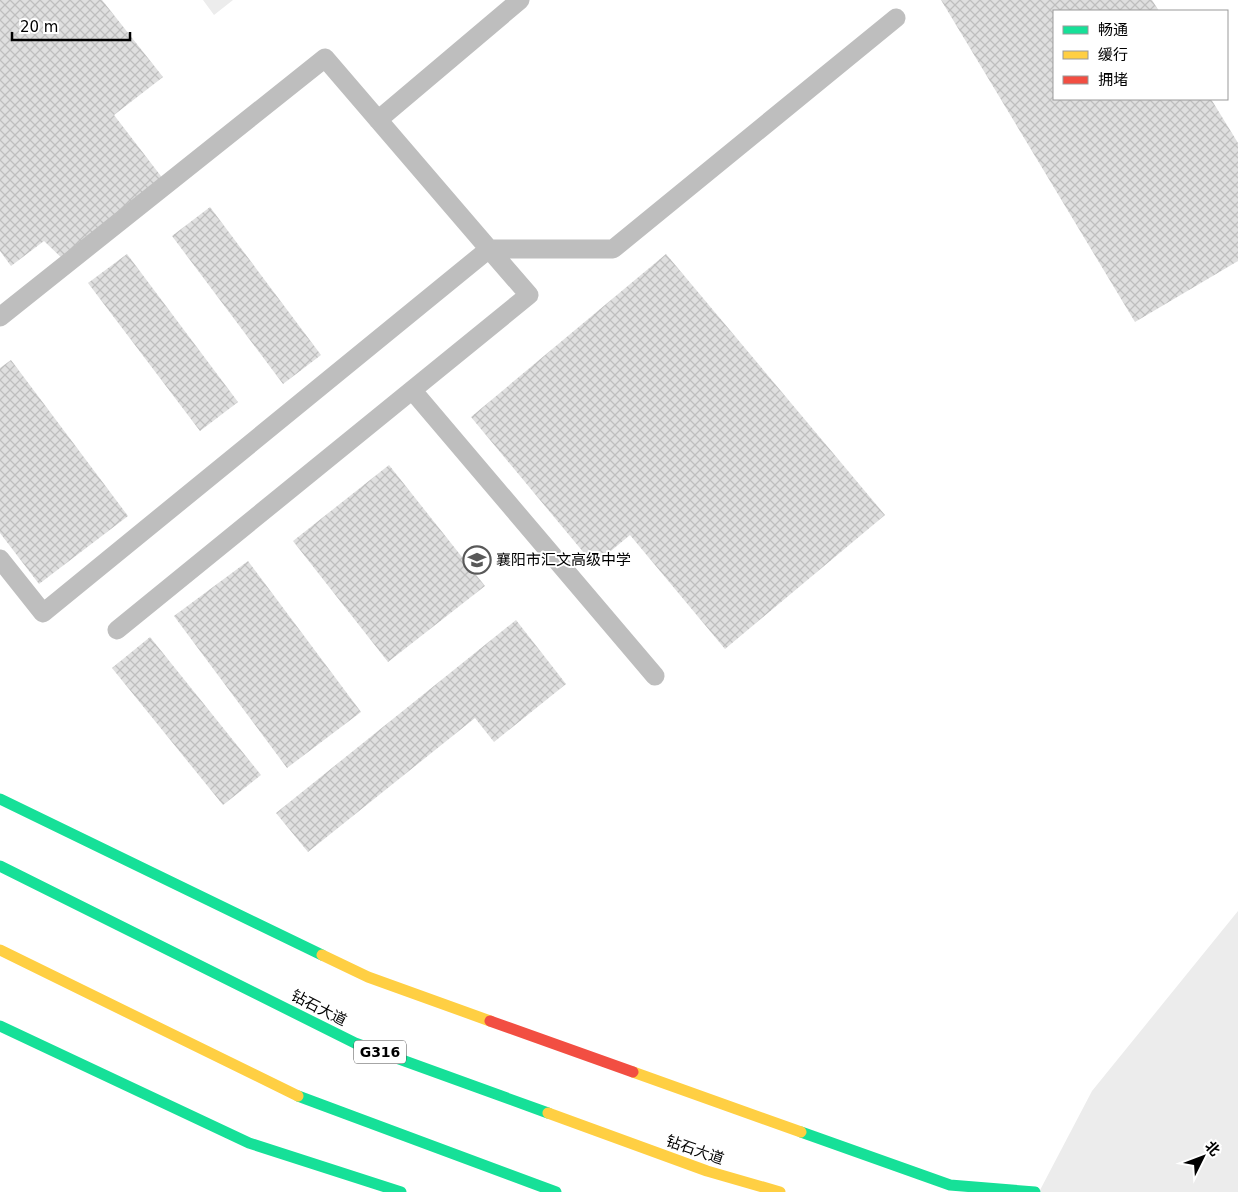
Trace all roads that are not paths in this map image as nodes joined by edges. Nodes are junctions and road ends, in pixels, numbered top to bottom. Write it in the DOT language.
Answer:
graph roads {
  1 [pos="520,0"];
  2 [pos="896,18"];
  3 [pos="378,120"];
  4 [pos="489,249"];
  5 [pos="1,315"];
  6 [pos="412,390"];
  7 [pos="0,560"];
  8 [pos="117,630"];
  9 [pos="655,676"];
  10 [pos="0,799"];
  11 [pos="0,866"];
  12 [pos="0,950"];
  13 [pos="0,1026"];
  14 [pos="401,1192"];
  15 [pos="556,1192"];
  16 [pos="780,1192"];
  17 [pos="1035,1192"];
  1 -- 3 [label="lane"];
  2 -- 4 [label="lane"];
  3 -- 4 [label="lane"];
  3 -- 5 [label="lane"];
  4 -- 6 [label="lane"];
  4 -- 7 [label="lane"];
  6 -- 8 [label="lane"];
  6 -- 9 [label="lane"];
  10 -- 17 [label="main road"];
  11 -- 16 [label="main road, 钻石大道 / G316"];
  12 -- 15 [label="main road"];
  13 -- 14 [label="main road"];
}
